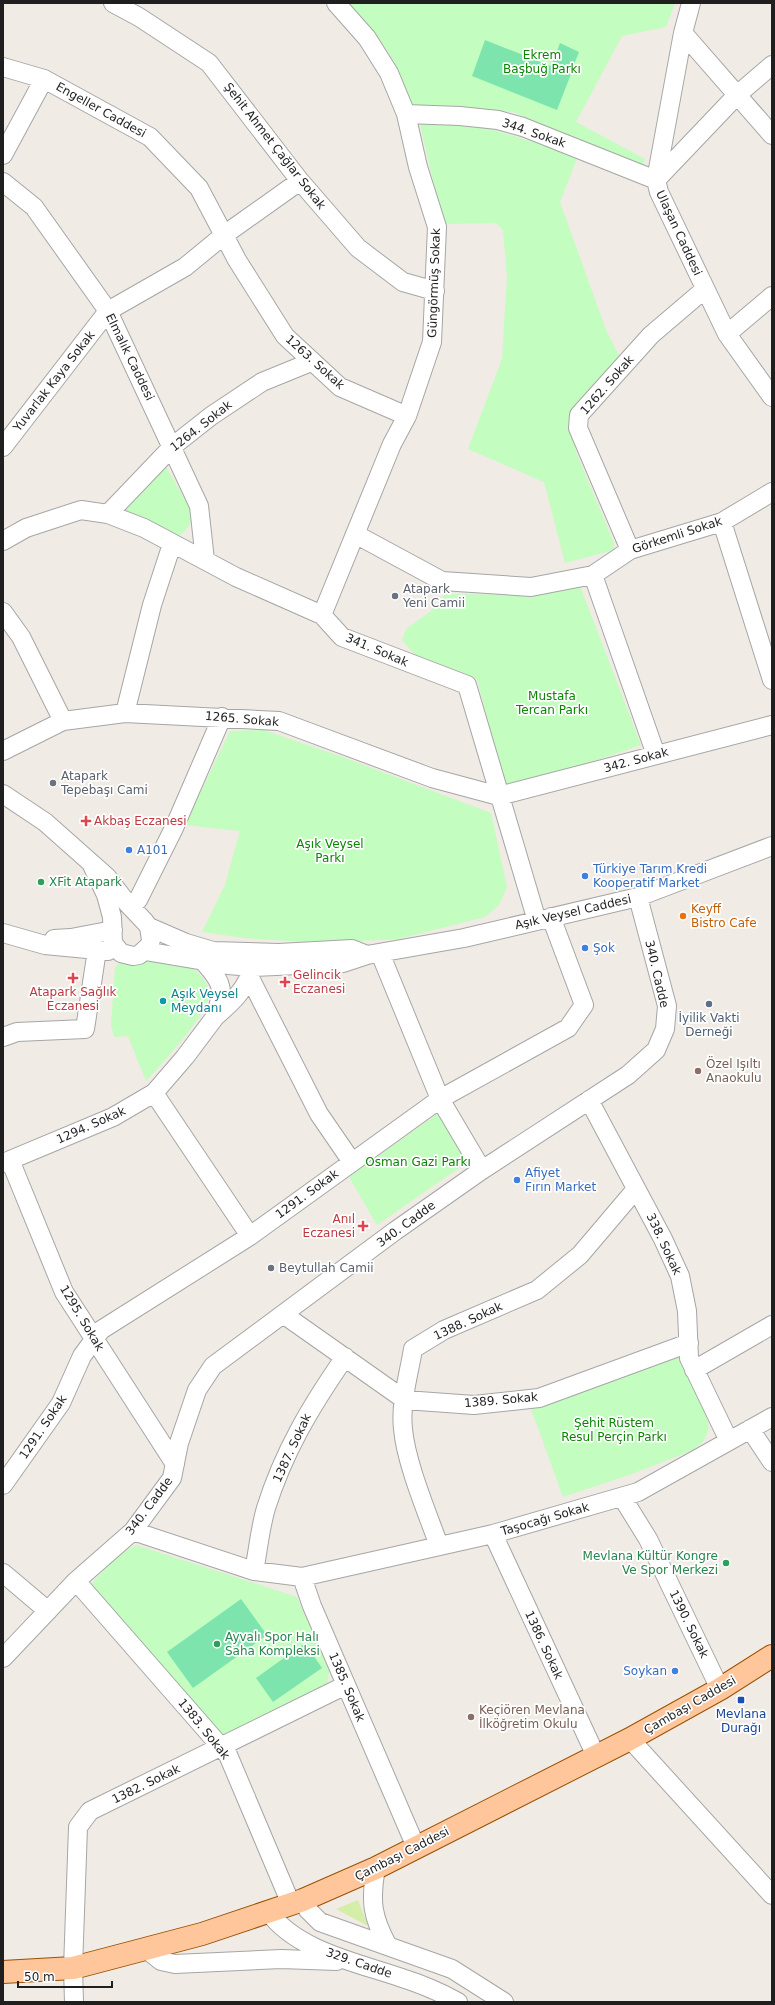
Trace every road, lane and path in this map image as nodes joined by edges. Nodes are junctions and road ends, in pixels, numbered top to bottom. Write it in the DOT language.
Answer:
graph roads {
  1 [pos="113,3"];
  2 [pos="336,3"];
  3 [pos="691,3"];
  4 [pos="683,33"];
  5 [pos="772,65"];
  6 [pos="3,66"];
  7 [pos="44,79"];
  8 [pos="737,95"];
  9 [pos="406,114"];
  10 [pos="772,135"];
  11 [pos="3,155"];
  12 [pos="656,180"];
  13 [pos="300,181"];
  14 [pos="3,182"];
  15 [pos="224,236"];
  16 [pos="705,289"];
  17 [pos="434,291"];
  18 [pos="772,296"];
  19 [pos="108,311"];
  20 [pos="727,334"];
  21 [pos="311,362"];
  22 [pos="772,397"];
  23 [pos="407,416"];
  24 [pos="173,446"];
  25 [pos="3,447"];
  26 [pos="772,492"];
  27 [pos="108,514"];
  28 [pos="722,522"];
  29 [pos="355,534"];
  30 [pos="3,541"];
  31 [pos="172,544"];
  32 [pos="630,550"];
  33 [pos="205,560"];
  34 [pos="593,575"];
  35 [pos="3,612"];
  36 [pos="322,615"];
  37 [pos="772,680"];
  38 [pos="125,713"];
  39 [pos="222,717"];
  40 [pos="63,721"];
  41 [pos="772,725"];
  42 [pos="3,751"];
  43 [pos="656,755"];
  44 [pos="3,794"];
  45 [pos="499,796"];
  46 [pos="772,846"];
  47 [pos="92,865"];
  48 [pos="638,898"];
  49 [pos="138,900"];
  50 [pos="544,919"];
  51 [pos="144,923"];
  52 [pos="113,930"];
  53 [pos="3,933"];
  54 [pos="23,938"];
  55 [pos="97,950"];
  56 [pos="145,951"];
  57 [pos="121,953"];
  58 [pos="374,954"];
  59 [pos="202,960"];
  60 [pos="251,972"];
  61 [pos="215,1017"];
  62 [pos="3,1037"];
  63 [pos="154,1093"];
  64 [pos="440,1099"];
  65 [pos="589,1100"];
  66 [pos="6,1161"];
  67 [pos="352,1162"];
  68 [pos="482,1170"];
  69 [pos="636,1189"];
  70 [pos="250,1236"];
  71 [pos="283,1314"];
  72 [pos="772,1325"];
  73 [pos="94,1340"];
  74 [pos="688,1343"];
  75 [pos="345,1357"];
  76 [pos="694,1370"];
  77 [pos="404,1400"];
  78 [pos="772,1417"];
  79 [pos="750,1429"];
  80 [pos="729,1441"];
  81 [pos="772,1462"];
  82 [pos="175,1464"];
  83 [pos="3,1485"];
  84 [pos="622,1497"];
  85 [pos="133,1531"];
  86 [pos="493,1534"];
  87 [pos="439,1546"];
  88 [pos="254,1571"];
  89 [pos="3,1573"];
  90 [pos="302,1577"];
  91 [pos="76,1581"];
  92 [pos="48,1610"];
  93 [pos="772,1656"];
  94 [pos="3,1658"];
  95 [pos="346,1685"];
  96 [pos="720,1689"];
  97 [pos="630,1739"];
  98 [pos="221,1746"];
  99 [pos="596,1756"];
  100 [pos="416,1847"];
  101 [pos="376,1868"];
  102 [pos="772,1894"];
  103 [pos="297,1902"];
  104 [pos="268,1911"];
  105 [pos="388,1946"];
  106 [pos="146,1949"];
  107 [pos="350,1961"];
  108 [pos="73,1968"];
  109 [pos="3,1972"];
  110 [pos="74,2002"];
  111 [pos="458,2002"];
  112 [pos="504,2002"];
  1 -- 13 [label="street, Şehit Ahmet Çağlar Sokak"];
  2 -- 9 [label="street, Güngörmüş Sokak"];
  3 -- 4 [label="street, Ulaşan Caddesi"];
  4 -- 8 [label="street"];
  4 -- 12 [label="street, Ulaşan Caddesi"];
  5 -- 8 [label="street"];
  6 -- 7 [label="street, Engeller Caddesi"];
  7 -- 11 [label="street"];
  7 -- 15 [label="street, Engeller Caddesi"];
  8 -- 10 [label="street"];
  8 -- 12 [label="street"];
  9 -- 12 [label="street, 344. Sokak"];
  9 -- 17 [label="street, Güngörmüş Sokak"];
  12 -- 16 [label="street, Ulaşan Caddesi"];
  13 -- 15 [label="street, Yuvarlak Kaya Sokak"];
  13 -- 17 [label="street, Şehit Ahmet Çağlar Sokak"];
  14 -- 19 [label="street, Elmalık Caddesi"];
  15 -- 19 [label="street, Yuvarlak Kaya Sokak"];
  15 -- 21 [label="street, 1263. Sokak"];
  16 -- 20 [label="street, Ulaşan Caddesi"];
  16 -- 32 [label="street, 1262. Sokak"];
  17 -- 23 [label="street, Güngörmüş Sokak"];
  18 -- 20 [label="street"];
  19 -- 24 [label="street, Elmalık Caddesi"];
  19 -- 25 [label="street, Yuvarlak Kaya Sokak"];
  20 -- 22 [label="street, Ulaşan Caddesi"];
  21 -- 23 [label="street, 1263. Sokak"];
  21 -- 24 [label="street, 1264. Sokak"];
  23 -- 29 [label="street, Güngörmüş Sokak"];
  24 -- 27 [label="street, 1264. Sokak"];
  24 -- 33 [label="street, Elmalık Caddesi"];
  26 -- 28 [label="street, Görkemli Sokak"];
  27 -- 30 [label="street, 341. Sokak"];
  27 -- 31 [label="street, 341. Sokak"];
  28 -- 32 [label="street, Görkemli Sokak"];
  28 -- 37 [label="street"];
  29 -- 34 [label="street, Görkemli Sokak"];
  29 -- 36 [label="street, Güngörmüş Sokak"];
  31 -- 33 [label="street, 341. Sokak"];
  31 -- 38 [label="street"];
  32 -- 34 [label="street, Görkemli Sokak"];
  33 -- 36 [label="street, 341. Sokak"];
  34 -- 43 [label="street"];
  35 -- 40 [label="street"];
  36 -- 45 [label="street, 341. Sokak"];
  38 -- 39 [label="street, 1265. Sokak"];
  38 -- 40 [label="street, 1265. Sokak"];
  39 -- 45 [label="street, 1265. Sokak"];
  39 -- 49 [label="street"];
  40 -- 42 [label="street, 1265. Sokak"];
  41 -- 43 [label="street, 342. Sokak"];
  43 -- 45 [label="street, 342. Sokak"];
  44 -- 47 [label="street, Aşık Veysel Caddesi"];
  45 -- 50 [label="street, 341. Sokak"];
  46 -- 48 [label="street, Aşık Veysel Caddesi"];
  47 -- 51 [label="street, Aşık Veysel Caddesi"];
  47 -- 52 [label="street, Aşık Veysel Caddesi"];
  48 -- 50 [label="street, Aşık Veysel Caddesi"];
  48 -- 65 [label="street, 340. Cadde"];
  50 -- 58 [label="street, Aşık Veysel Caddesi"];
  50 -- 64 [label="street, 1291. Sokak"];
  51 -- 52 [label="street"];
  51 -- 56 [label="street"];
  51 -- 58 [label="street, Aşık Veysel Caddesi"];
  52 -- 54 [label="street"];
  52 -- 57 [label="street, Aşık Veysel Caddesi"];
  53 -- 54 [label="street"];
  54 -- 55 [label="street"];
  55 -- 57 [label="street"];
  55 -- 62 [label="street"];
  56 -- 57 [label="street, Aşık Veysel Caddesi"];
  56 -- 59 [label="street, Aşık Veysel Caddesi"];
  58 -- 60 [label="street, Aşık Veysel Caddesi"];
  58 -- 64 [label="street"];
  59 -- 60 [label="street, Aşık Veysel Caddesi"];
  59 -- 61 [label="street, 1294. Sokak"];
  60 -- 61 [label="street, 1294. Sokak"];
  60 -- 67 [label="street"];
  61 -- 63 [label="street, 1294. Sokak"];
  63 -- 66 [label="street, 1294. Sokak"];
  63 -- 70 [label="street"];
  64 -- 67 [label="street, 1291. Sokak"];
  64 -- 68 [label="street"];
  65 -- 68 [label="street, 340. Cadde"];
  65 -- 69 [label="street, 338. Sokak"];
  66 -- 73 [label="street, 1295. Sokak"];
  67 -- 70 [label="street, 1291. Sokak"];
  68 -- 71 [label="street, 340. Cadde"];
  69 -- 74 [label="street, 338. Sokak"];
  69 -- 77 [label="street, 1388. Sokak"];
  70 -- 73 [label="street, 1291. Sokak"];
  71 -- 75 [label="street"];
  71 -- 82 [label="street, 340. Cadde"];
  72 -- 76 [label="street"];
  73 -- 82 [label="street, 1295. Sokak"];
  73 -- 83 [label="street, 1291. Sokak"];
  74 -- 76 [label="street, 338. Sokak"];
  74 -- 77 [label="street, 1389. Sokak"];
  75 -- 77 [label="street"];
  75 -- 88 [label="street, 1387. Sokak"];
  76 -- 80 [label="street, 338. Sokak"];
  77 -- 87 [label="street, 1388. Sokak"];
  78 -- 79 [label="street, Taşocağı Sokak"];
  79 -- 80 [label="street, Taşocağı Sokak"];
  79 -- 81 [label="street"];
  80 -- 84 [label="street, Taşocağı Sokak"];
  82 -- 85 [label="street, 340. Cadde"];
  84 -- 86 [label="street, Taşocağı Sokak"];
  84 -- 96 [label="street, 1390. Sokak"];
  85 -- 88 [label="street"];
  85 -- 91 [label="street, 340. Cadde"];
  86 -- 87 [label="street, Taşocağı Sokak"];
  86 -- 99 [label="street, 1386. Sokak"];
  87 -- 90 [label="street, Taşocağı Sokak"];
  88 -- 90 [label="street"];
  89 -- 92 [label="street"];
  90 -- 95 [label="street, 1385. Sokak"];
  91 -- 92 [label="street, 340. Cadde"];
  91 -- 98 [label="street, 1383. Sokak"];
  92 -- 94 [label="street, 340. Cadde"];
  93 -- 96 [label="main road, Çambaşı Caddesi"];
  95 -- 98 [label="street, 1382. Sokak"];
  95 -- 100 [label="street, 1385. Sokak"];
  96 -- 97 [label="main road, Çambaşı Caddesi"];
  97 -- 99 [label="main road, Çambaşı Caddesi"];
  97 -- 102 [label="street"];
  98 -- 103 [label="street, 1383. Sokak"];
  98 -- 108 [label="street, 1382. Sokak"];
  99 -- 100 [label="main road, Çambaşı Caddesi"];
  100 -- 101 [label="main road, Çambaşı Caddesi"];
  101 -- 103 [label="main road, Çambaşı Caddesi"];
  101 -- 105 [label="street, 329. Cadde"];
  103 -- 104 [label="main road, Çambaşı Caddesi"];
  103 -- 105 [label="street, 329. Cadde"];
  104 -- 106 [label="main road, Çambaşı Caddesi"];
  104 -- 107 [label="street, 329. Cadde"];
  105 -- 112 [label="street, 329. Cadde"];
  106 -- 107 [label="street"];
  106 -- 108 [label="main road, Çambaşı Caddesi"];
  107 -- 111 [label="street, 329. Cadde"];
  108 -- 109 [label="main road, Çambaşı Caddesi"];
  108 -- 110 [label="street, 1382. Sokak"];
}
